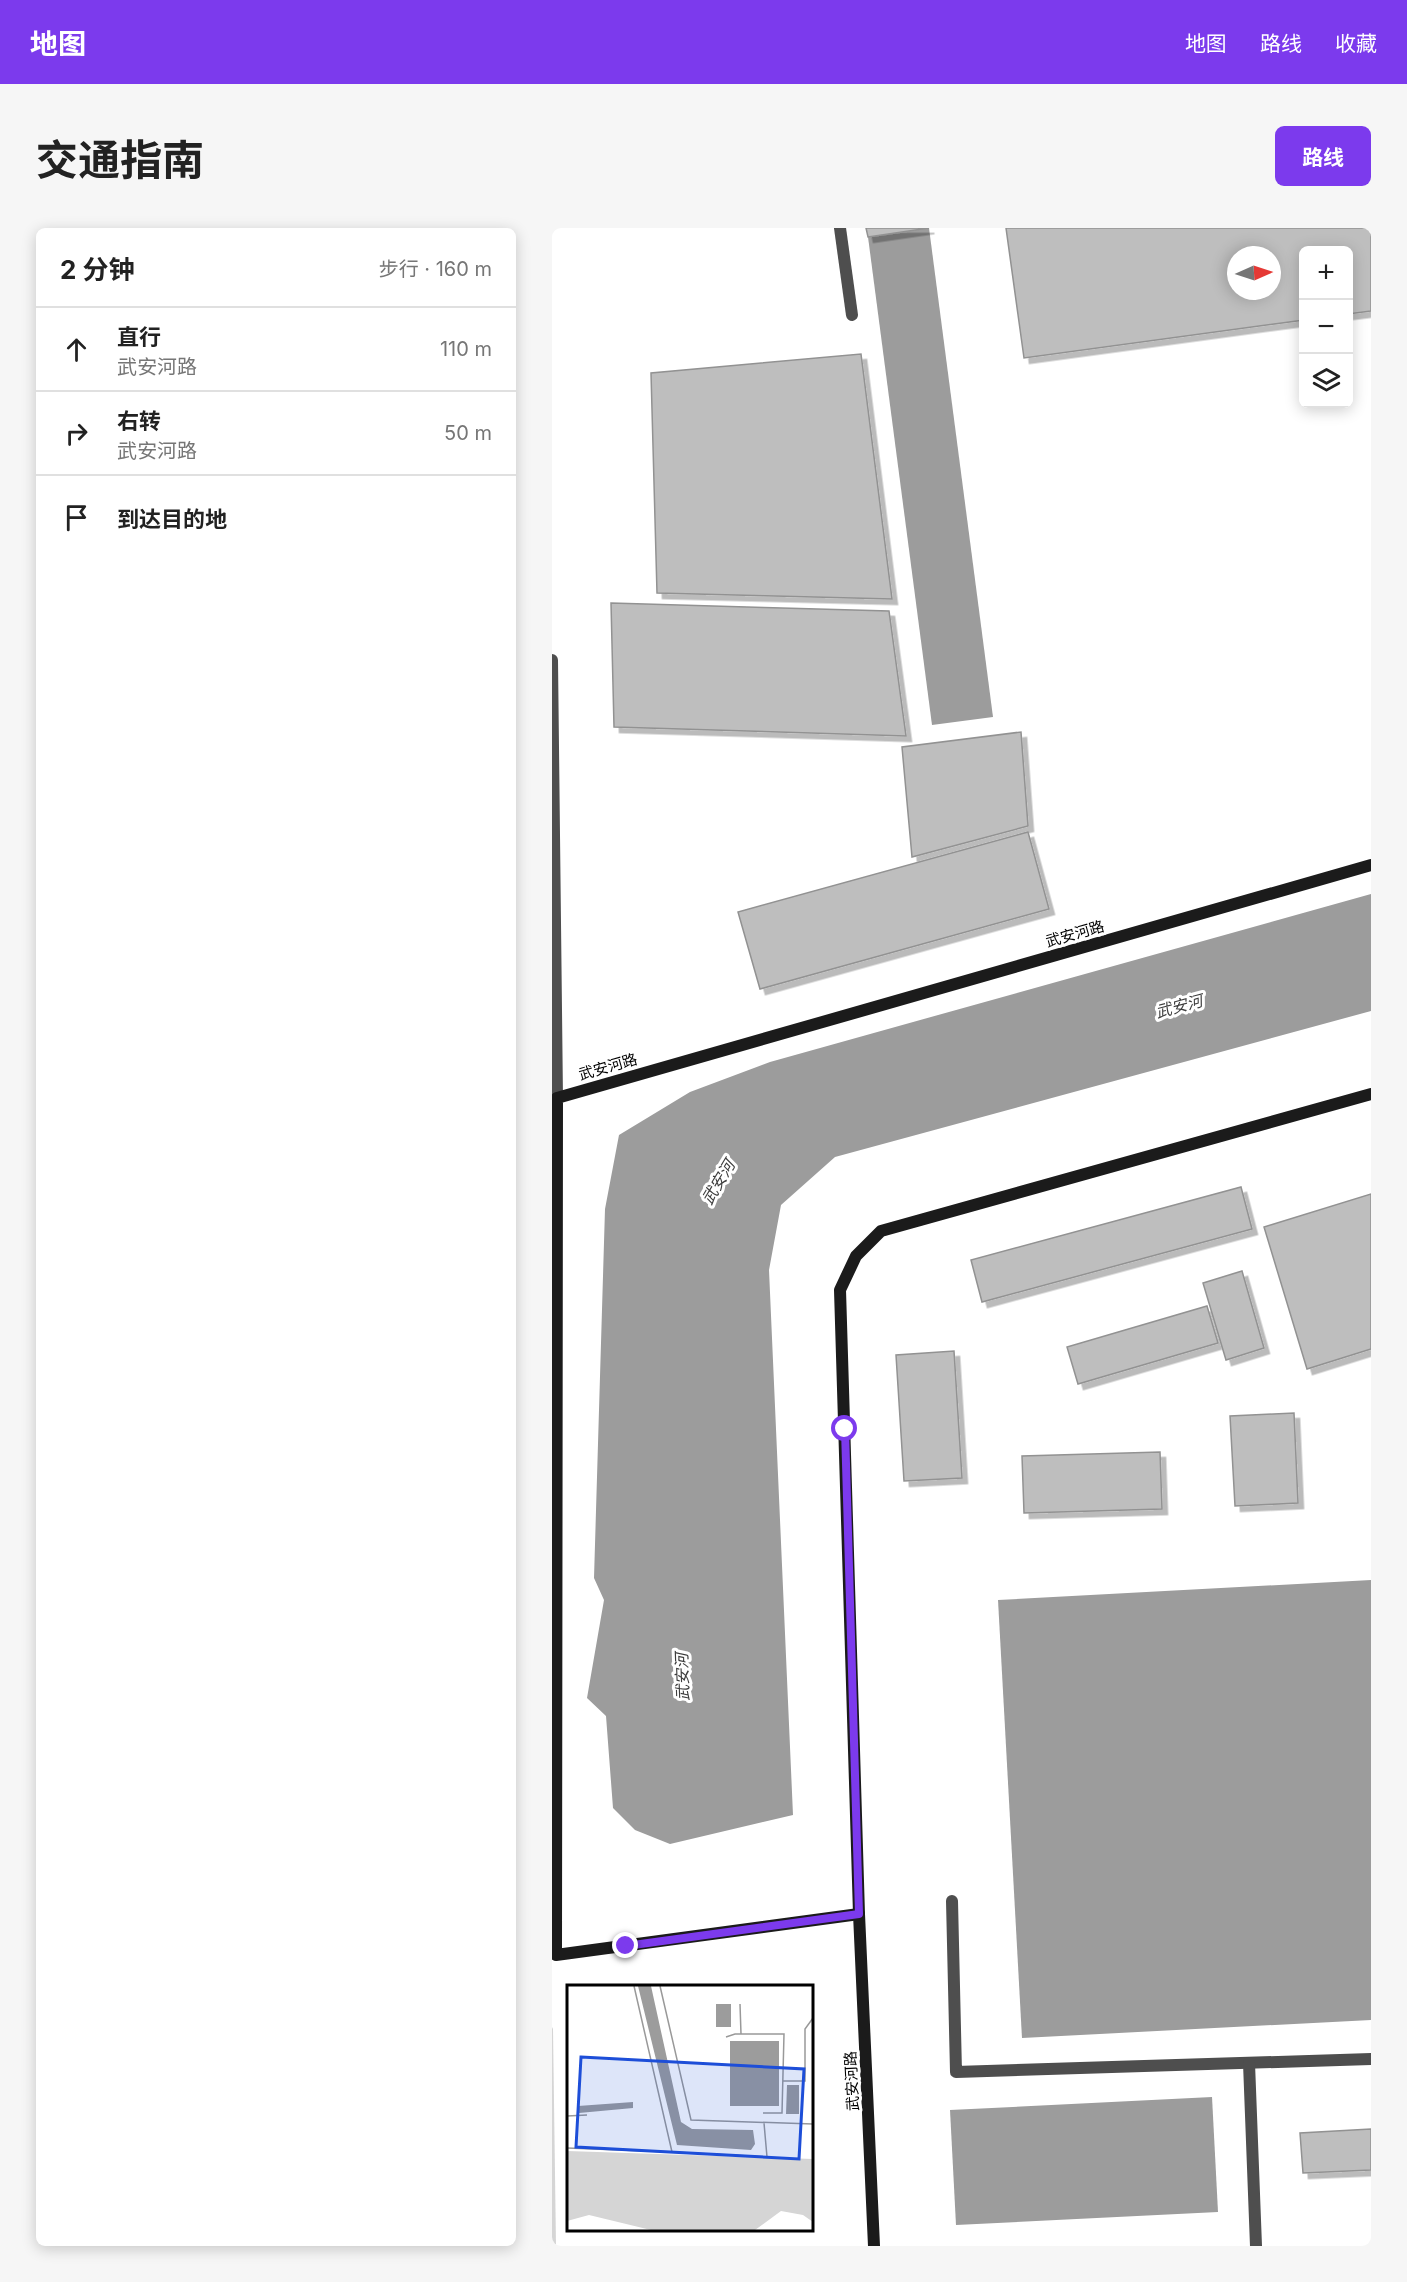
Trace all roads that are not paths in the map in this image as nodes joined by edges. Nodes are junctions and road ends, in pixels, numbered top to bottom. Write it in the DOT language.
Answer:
graph roads {
  1 [pos="840,228"];
  2 [pos="852,315"];
  3 [pos="552,660"];
  4 [pos="1371,865"];
  5 [pos="1371,1094"];
  6 [pos="557,1098"];
  7 [pos="952,1901"];
  8 [pos="859,1914"];
  9 [pos="1371,2059"];
  10 [pos="1249,2063"];
  11 [pos="874,2246"];
  12 [pos="1256,2246"];
  1 -- 2 [label="street"];
  3 -- 6 [label="street"];
  4 -- 6 [label="main road, 武安河路"];
  5 -- 8 [label="main road, 武安河路"];
  6 -- 8 [label="main road"];
  7 -- 10 [label="street"];
  8 -- 11 [label="main road, 武安河路"];
  9 -- 10 [label="street"];
  10 -- 12 [label="street"];
}
